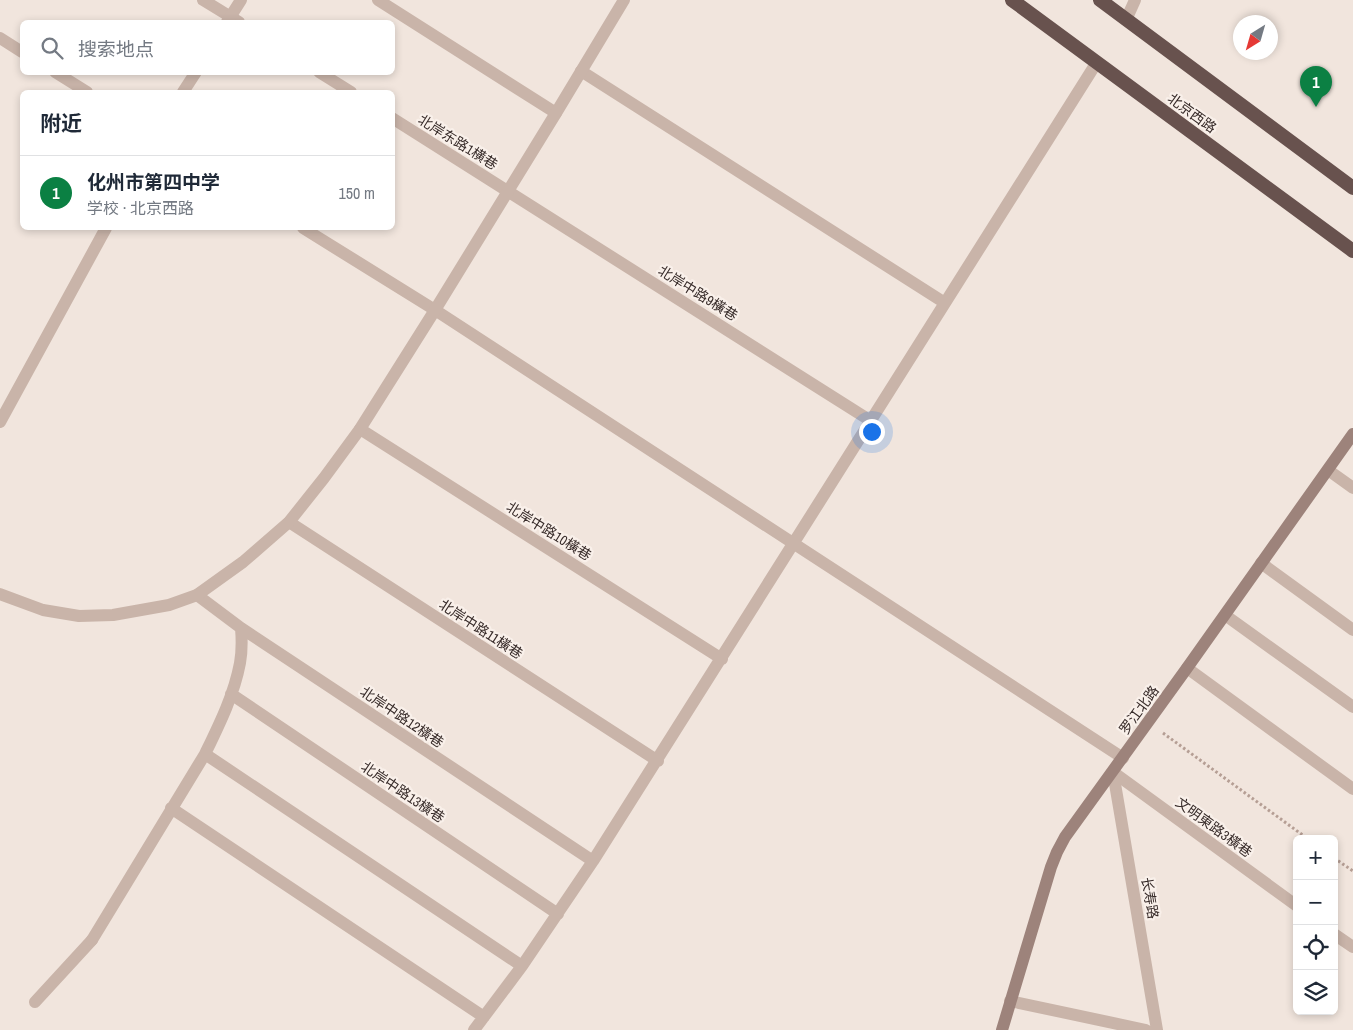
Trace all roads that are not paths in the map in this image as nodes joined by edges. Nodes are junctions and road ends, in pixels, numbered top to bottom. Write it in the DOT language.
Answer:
graph roads {
  1 [pos="203,0"];
  2 [pos="241,0"];
  3 [pos="378,0"];
  4 [pos="624,0"];
  5 [pos="1012,0"];
  6 [pos="1100,0"];
  7 [pos="1135,0"];
  8 [pos="231,20"];
  9 [pos="232,20"];
  10 [pos="1126,20"];
  11 [pos="0,38"];
  12 [pos="20,51"];
  13 [pos="1096,62"];
  14 [pos="581,71"];
  15 [pos="60,75"];
  16 [pos="194,75"];
  17 [pos="324,75"];
  18 [pos="84,90"];
  19 [pos="184,90"];
  20 [pos="348,90"];
  21 [pos="556,113"];
  22 [pos="395,120"];
  23 [pos="1353,188"];
  24 [pos="508,191"];
  25 [pos="105,230"];
  26 [pos="306,230"];
  27 [pos="1353,251"];
  28 [pos="945,303"];
  29 [pos="435,310"];
  30 [pos="871,420"];
  31 [pos="0,422"];
  32 [pos="360,429"];
  33 [pos="1353,434"];
  34 [pos="1328,470"];
  35 [pos="1353,488"];
  36 [pos="289,522"];
  37 [pos="794,544"];
  38 [pos="1261,563"];
  39 [pos="0,594"];
  40 [pos="197,595"];
  41 [pos="1225,615"];
  42 [pos="242,628"];
  43 [pos="1353,630"];
  44 [pos="722,659"];
  45 [pos="1187,668"];
  46 [pos="231,694"];
  47 [pos="1353,707"];
  48 [pos="205,754"];
  49 [pos="1123,758"];
  50 [pos="658,761"];
  51 [pos="1113,772"];
  52 [pos="1353,789"];
  53 [pos="171,808"];
  54 [pos="593,862"];
  55 [pos="1293,903"];
  56 [pos="558,914"];
  57 [pos="1338,937"];
  58 [pos="1353,947"];
  59 [pos="522,966"];
  60 [pos="1010,1001"];
  61 [pos="35,1002"];
  62 [pos="484,1017"];
  63 [pos="474,1030"];
  64 [pos="1002,1030"];
  65 [pos="1146,1030"];
  66 [pos="1157,1030"];
  1 -- 8 [label="street"];
  2 -- 9 [label="street"];
  3 -- 21 [label="street"];
  4 -- 14 [label="street"];
  5 -- 13 [label="highway, 北京西路"];
  6 -- 10 [label="highway"];
  7 -- 10 [label="street"];
  10 -- 23 [label="highway"];
  11 -- 12 [label="street"];
  13 -- 27 [label="highway, 北京西路"];
  13 -- 28 [label="street"];
  14 -- 21 [label="street"];
  14 -- 28 [label="street"];
  15 -- 18 [label="street"];
  16 -- 19 [label="street"];
  17 -- 20 [label="street"];
  21 -- 24 [label="street"];
  22 -- 24 [label="street, 北岸东路1横巷"];
  24 -- 29 [label="street"];
  24 -- 30 [label="street, 北岸中路9橫巷"];
  25 -- 31 [label="street"];
  26 -- 29 [label="street"];
  28 -- 30 [label="street"];
  29 -- 32 [label="street"];
  29 -- 37 [label="street"];
  30 -- 37 [label="street"];
  32 -- 36 [label="street"];
  32 -- 44 [label="street, 北岸中路10橫巷"];
  33 -- 34 [label="main road, 罗江北路"];
  34 -- 35 [label="street"];
  34 -- 38 [label="main road, 罗江北路"];
  36 -- 40 [label="street"];
  36 -- 50 [label="street, 北岸中路11橫巷"];
  37 -- 44 [label="street"];
  37 -- 49 [label="street"];
  38 -- 41 [label="main road, 罗江北路"];
  38 -- 43 [label="street"];
  39 -- 40 [label="street"];
  40 -- 42 [label="street, 北岸中路12橫巷"];
  41 -- 45 [label="main road, 罗江北路"];
  41 -- 47 [label="street"];
  42 -- 46 [label="street"];
  42 -- 54 [label="street, 北岸中路12橫巷"];
  44 -- 50 [label="street"];
  45 -- 49 [label="main road, 罗江北路"];
  45 -- 52 [label="street"];
  46 -- 48 [label="street"];
  46 -- 56 [label="street, 北岸中路13橫巷"];
  48 -- 53 [label="street"];
  48 -- 59 [label="street"];
  49 -- 51 [label="main road, 罗江北路"];
  50 -- 54 [label="street"];
  51 -- 55 [label="street, 文明東路3橫巷"];
  51 -- 60 [label="main road, 罗江北路"];
  51 -- 66 [label="street, 长寿路"];
  53 -- 61 [label="street"];
  53 -- 62 [label="street"];
  54 -- 56 [label="street"];
  56 -- 59 [label="street"];
  57 -- 58 [label="street"];
  59 -- 62 [label="street"];
  60 -- 64 [label="main road, 罗江北路"];
  60 -- 65 [label="street"];
  62 -- 63 [label="street"];
}
